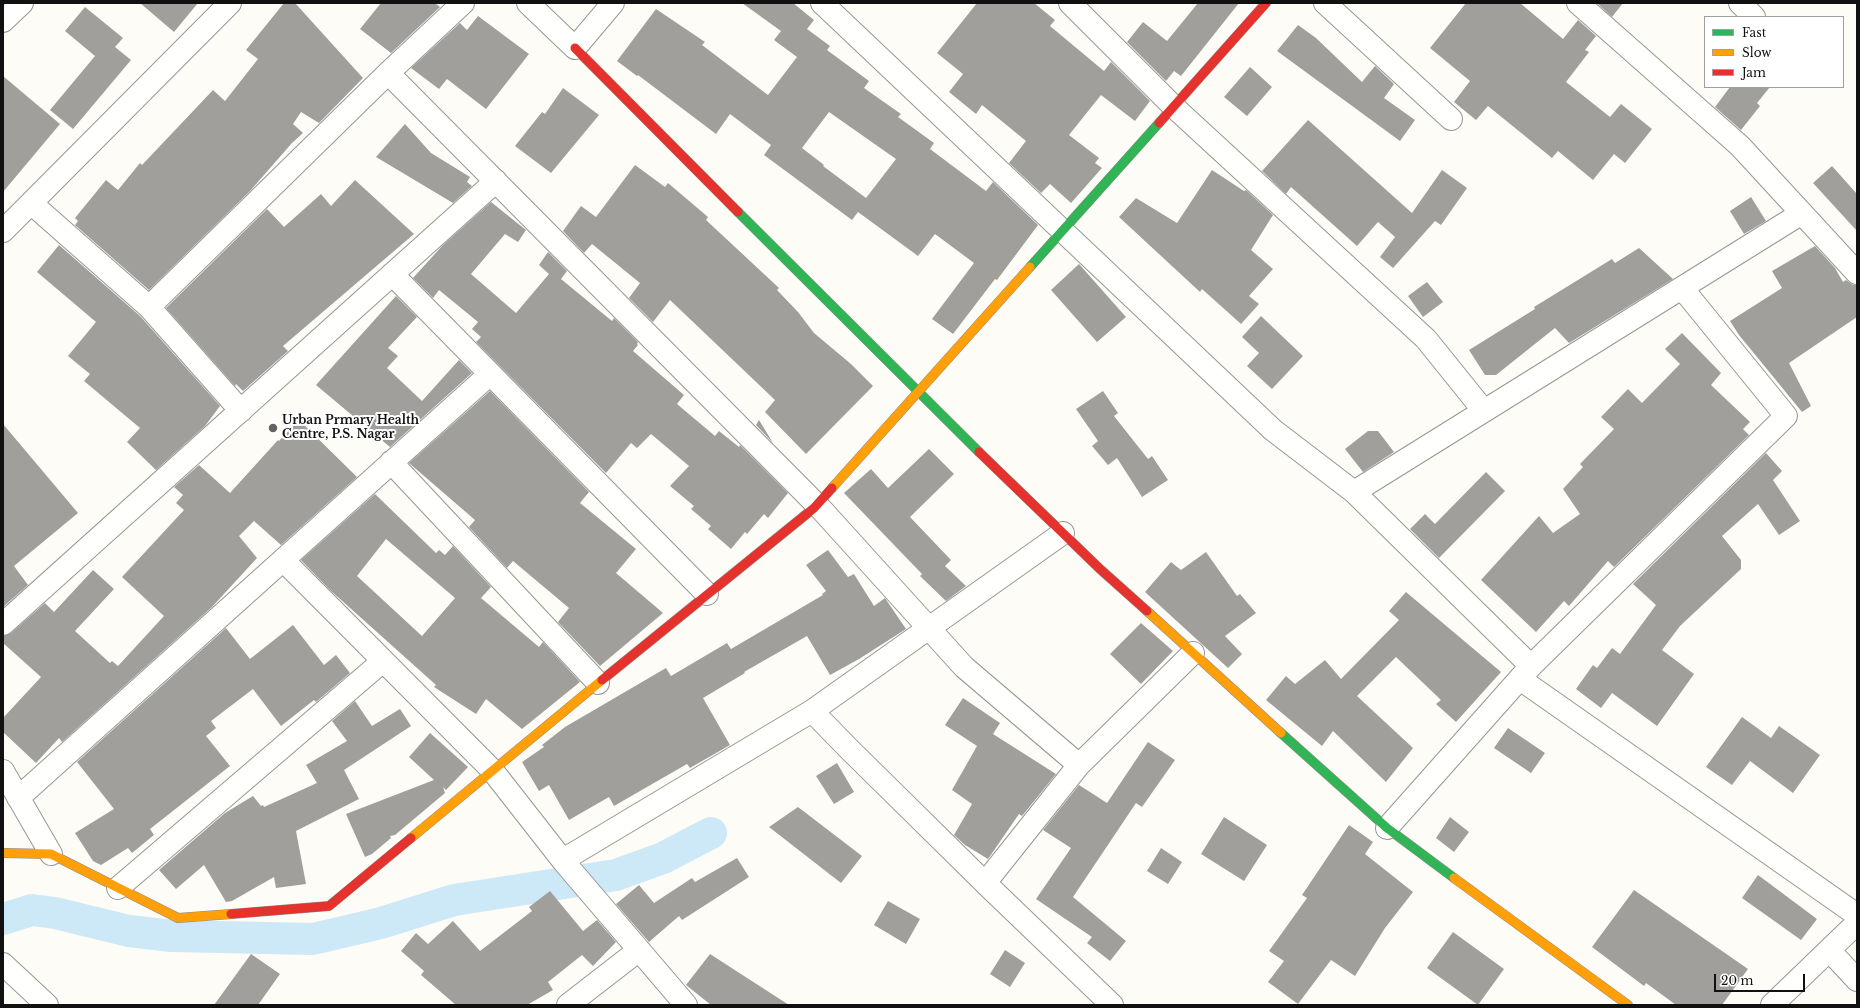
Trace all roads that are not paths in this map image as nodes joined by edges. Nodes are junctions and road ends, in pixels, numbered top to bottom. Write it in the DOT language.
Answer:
graph roads {
  1 [pos="22,3"];
  2 [pos="230,3"];
  3 [pos="463,3"];
  4 [pos="528,3"];
  5 [pos="613,3"];
  6 [pos="822,3"];
  7 [pos="1070,3"];
  8 [pos="1266,3"];
  9 [pos="1325,3"];
  10 [pos="1578,3"];
  11 [pos="1740,3"];
  12 [pos="1753,16"];
  13 [pos="3,21"];
  14 [pos="575,48"];
  15 [pos="388,73"];
  16 [pos="1174,106"];
  17 [pos="1451,119"];
  18 [pos="496,181"];
  19 [pos="31,203"];
  20 [pos="1802,213"];
  21 [pos="3,231"];
  22 [pos="1062,231"];
  23 [pos="1857,273"];
  24 [pos="392,274"];
  25 [pos="1682,288"];
  26 [pos="149,307"];
  27 [pos="490,374"];
  28 [pos="918,392"];
  29 [pos="241,411"];
  30 [pos="1484,411"];
  31 [pos="391,462"];
  32 [pos="1354,492"];
  33 [pos="817,504"];
  34 [pos="1063,533"];
  35 [pos="283,560"];
  36 [pos="707,594"];
  37 [pos="3,624"];
  38 [pos="929,628"];
  39 [pos="1194,653"];
  40 [pos="384,661"];
  41 [pos="1525,672"];
  42 [pos="598,683"];
  43 [pos="812,711"];
  44 [pos="1079,765"];
  45 [pos="492,770"];
  46 [pos="3,771"];
  47 [pos="18,798"];
  48 [pos="1387,828"];
  49 [pos="3,853"];
  50 [pos="51,854"];
  51 [pos="563,861"];
  52 [pos="985,883"];
  53 [pos="118,888"];
  54 [pos="1857,915"];
  55 [pos="1857,924"];
  56 [pos="634,944"];
  57 [pos="1829,950"];
  58 [pos="3,964"];
  59 [pos="1857,980"];
  60 [pos="47,1005"];
  61 [pos="568,1005"];
  62 [pos="686,1005"];
  63 [pos="1112,1005"];
  64 [pos="1628,1005"];
  65 [pos="1772,1005"];
  1 -- 13 [label="street"];
  2 -- 19 [label="street"];
  3 -- 15 [label="street"];
  4 -- 14 [label="street"];
  5 -- 14 [label="street"];
  6 -- 22 [label="street"];
  7 -- 16 [label="street"];
  8 -- 16 [label="street"];
  9 -- 17 [label="street"];
  10 -- 20 [label="street"];
  11 -- 12 [label="street"];
  14 -- 28 [label="street"];
  15 -- 18 [label="street"];
  15 -- 26 [label="street"];
  16 -- 22 [label="street"];
  16 -- 30 [label="street"];
  18 -- 24 [label="street"];
  18 -- 33 [label="street"];
  19 -- 21 [label="street"];
  19 -- 26 [label="street"];
  20 -- 23 [label="street"];
  20 -- 25 [label="street"];
  22 -- 28 [label="street"];
  22 -- 32 [label="street"];
  24 -- 27 [label="street"];
  24 -- 29 [label="street"];
  25 -- 30 [label="street"];
  25 -- 41 [label="street"];
  26 -- 29 [label="street"];
  27 -- 31 [label="street"];
  27 -- 36 [label="street"];
  28 -- 33 [label="street"];
  28 -- 34 [label="street"];
  29 -- 37 [label="street"];
  30 -- 32 [label="street"];
  31 -- 35 [label="street"];
  31 -- 42 [label="street"];
  32 -- 41 [label="street"];
  33 -- 36 [label="street"];
  33 -- 38 [label="street"];
  34 -- 38 [label="street"];
  34 -- 39 [label="street"];
  35 -- 40 [label="street"];
  35 -- 47 [label="street"];
  36 -- 42 [label="street"];
  38 -- 43 [label="street"];
  38 -- 44 [label="street"];
  39 -- 44 [label="street"];
  39 -- 48 [label="street"];
  40 -- 45 [label="street"];
  40 -- 53 [label="street"];
  41 -- 48 [label="street"];
  41 -- 54 [label="street"];
  42 -- 45 [label="street"];
  43 -- 51 [label="street"];
  43 -- 52 [label="street"];
  44 -- 52 [label="street"];
  45 -- 51 [label="street"];
  45 -- 53 [label="street"];
  46 -- 47 [label="street"];
  47 -- 50 [label="street"];
  48 -- 64 [label="street"];
  49 -- 50 [label="street"];
  50 -- 53 [label="street"];
  51 -- 56 [label="street"];
  52 -- 63 [label="street"];
  55 -- 57 [label="street"];
  56 -- 61 [label="street"];
  56 -- 62 [label="street"];
  57 -- 59 [label="street"];
  57 -- 65 [label="street"];
  58 -- 60 [label="street"];
}
